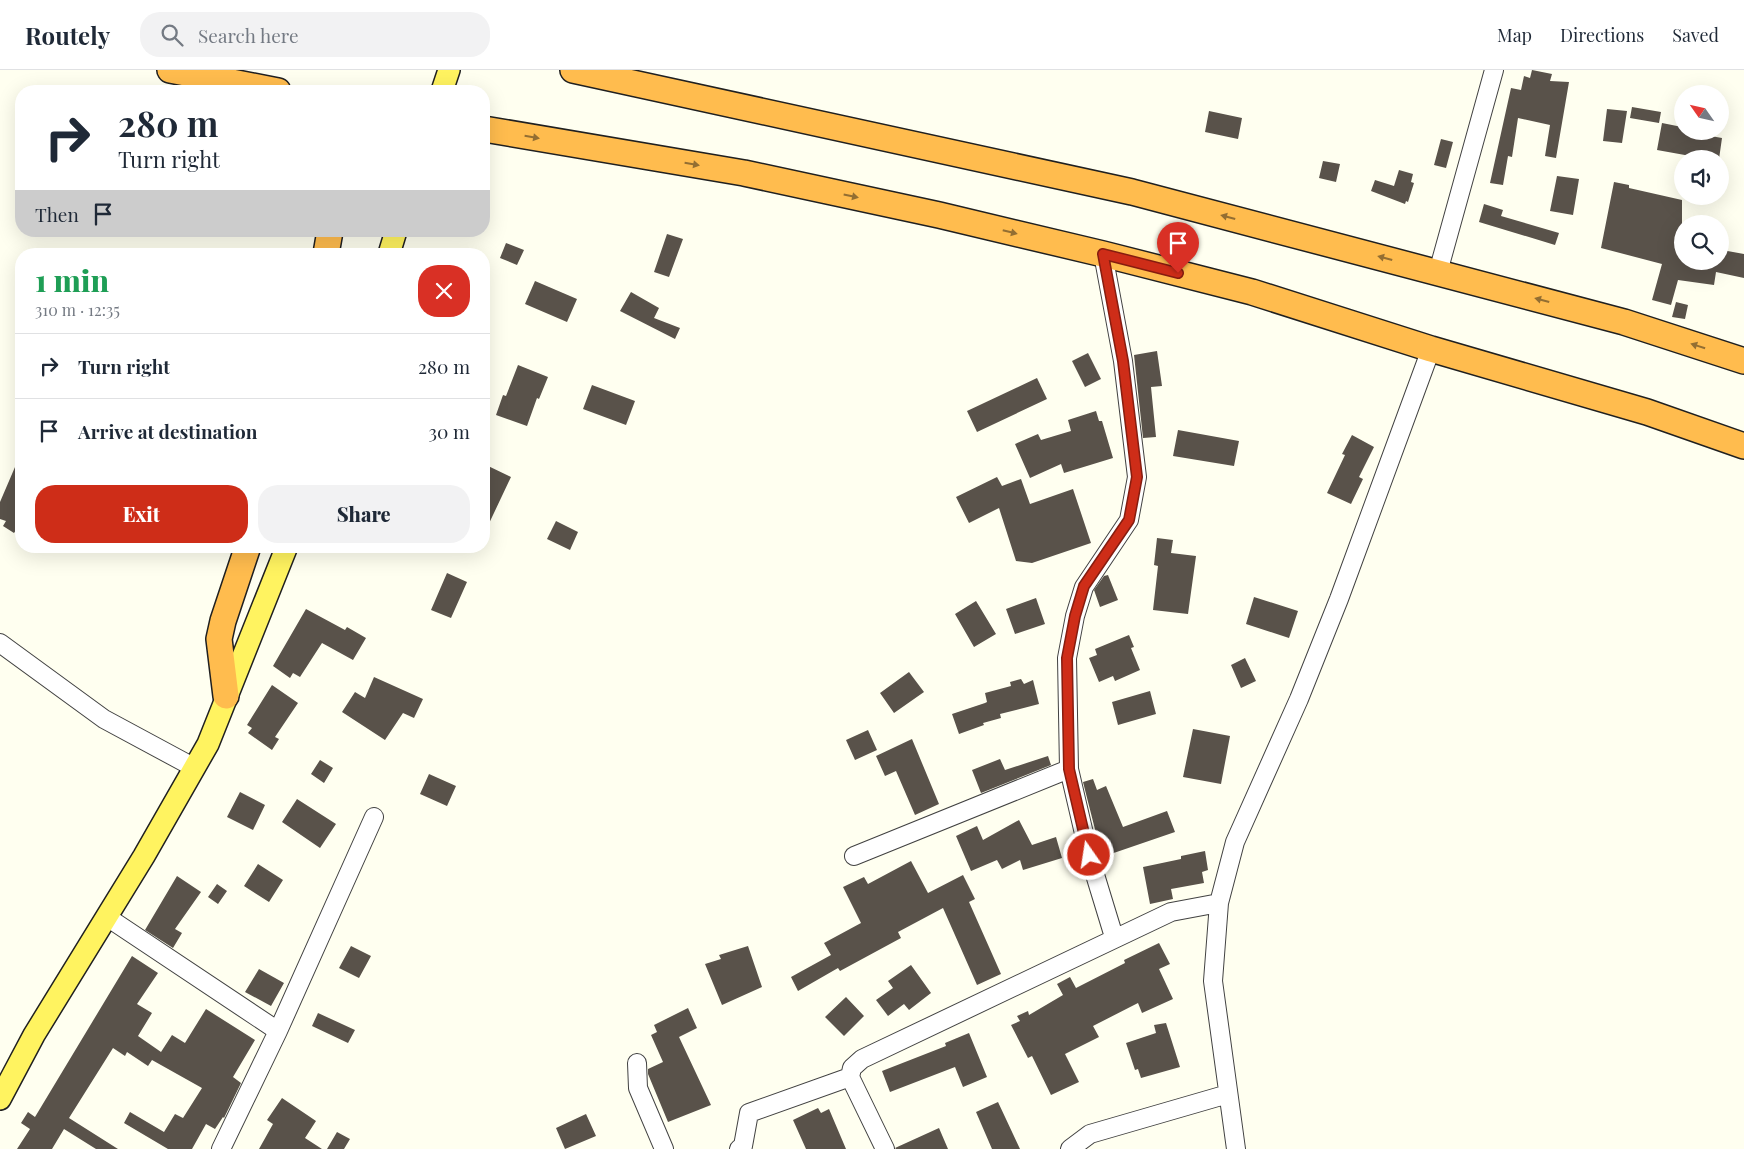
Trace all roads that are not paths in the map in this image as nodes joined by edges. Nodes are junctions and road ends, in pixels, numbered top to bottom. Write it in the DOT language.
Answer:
graph roads {
  1 [pos="170,70"];
  2 [pos="450,70"];
  3 [pos="573,70"];
  4 [pos="1494,70"];
  5 [pos="247,85"];
  6 [pos="444,85"];
  7 [pos="490,129"];
  8 [pos="1103,254"];
  9 [pos="1438,272"];
  10 [pos="1431,349"];
  11 [pos="1744,361"];
  12 [pos="1744,446"];
  13 [pos="246,553"];
  14 [pos="284,553"];
  15 [pos="0,643"];
  16 [pos="226,696"];
  17 [pos="195,768"];
  18 [pos="1069,769"];
  19 [pos="374,817"];
  20 [pos="854,856"];
  21 [pos="1219,903"];
  22 [pos="107,916"];
  23 [pos="1114,937"];
  24 [pos="278,1031"];
  25 [pos="637,1063"];
  26 [pos="850,1077"];
  27 [pos="1228,1094"];
  28 [pos="0,1100"];
  29 [pos="221,1149"];
  30 [pos="664,1149"];
  31 [pos="739,1149"];
  32 [pos="885,1149"];
  33 [pos="1070,1149"];
  34 [pos="1236,1149"];
  1 -- 5 [label="highway"];
  2 -- 6 [label="main road"];
  9 -- 3 [label="highway, one-way"];
  4 -- 9 [label="street"];
  7 -- 8 [label="highway, one-way"];
  8 -- 10 [label="highway"];
  8 -- 18 [label="street"];
  11 -- 9 [label="highway, one-way"];
  10 -- 12 [label="highway"];
  10 -- 21 [label="street"];
  13 -- 16 [label="highway"];
  14 -- 16 [label="main road"];
  15 -- 17 [label="street"];
  16 -- 17 [label="main road"];
  17 -- 22 [label="main road"];
  18 -- 20 [label="street"];
  18 -- 23 [label="street"];
  19 -- 24 [label="street"];
  21 -- 23 [label="street"];
  21 -- 27 [label="street"];
  22 -- 24 [label="street"];
  22 -- 28 [label="main road"];
  23 -- 26 [label="street"];
  24 -- 29 [label="street"];
  25 -- 30 [label="street"];
  26 -- 31 [label="street"];
  26 -- 32 [label="street"];
  27 -- 33 [label="street"];
  27 -- 34 [label="street"];
}
